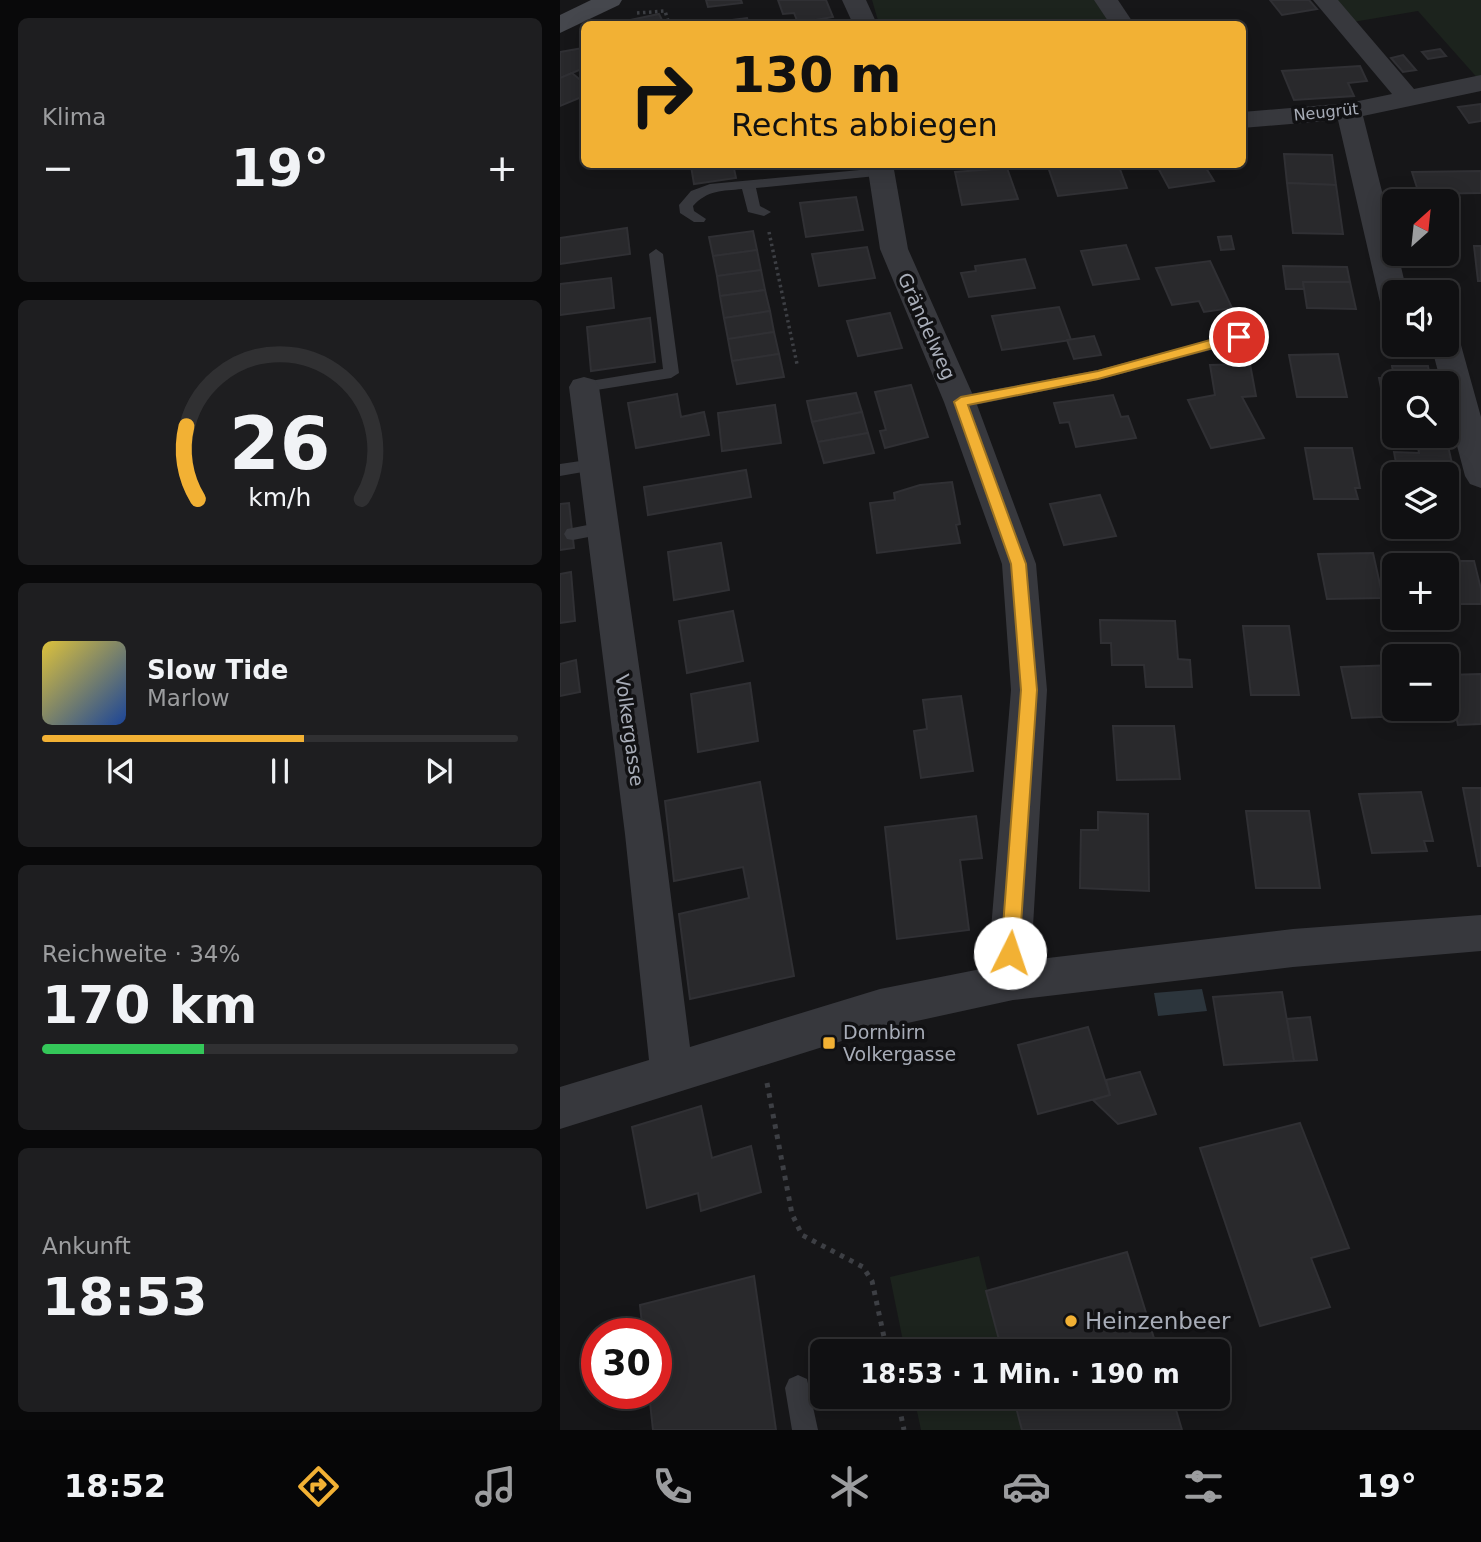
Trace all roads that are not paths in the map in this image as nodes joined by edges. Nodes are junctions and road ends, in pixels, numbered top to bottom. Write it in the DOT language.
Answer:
graph roads {
  1 [pos="610,0"];
  2 [pos="855,0"];
  3 [pos="1106,0"];
  4 [pos="1325,0"];
  5 [pos="864,21"];
  6 [pos="1120,21"];
  7 [pos="560,25"];
  8 [pos="1481,83"];
  9 [pos="1409,99"];
  10 [pos="1349,111"];
  11 [pos="1246,120"];
  12 [pos="881,168"];
  13 [pos="748,183"];
  14 [pos="765,212"];
  15 [pos="699,219"];
  16 [pos="656,254"];
  17 [pos="1390,280"];
  18 [pos="1239,337"];
  19 [pos="1449,357"];
  20 [pos="583,387"];
  21 [pos="961,402"];
  22 [pos="577,467"];
  23 [pos="1481,476"];
  24 [pos="1481,933"];
  25 [pos="1013,981"];
  26 [pos="672,1072"];
  27 [pos="560,1108"];
  28 [pos="798,1388"];
  29 [pos="805,1430"];
  1 -- 7 [label="street"];
  2 -- 5 [label="street"];
  3 -- 6 [label="street"];
  4 -- 9 [label="street"];
  8 -- 9 [label="street, Neugrüt"];
  9 -- 10 [label="street, Neugrüt"];
  10 -- 11 [label="street, Neugrüt"];
  10 -- 17 [label="street"];
  12 -- 13 [label="lane"];
  12 -- 21 [label="street, Grändelweg"];
  13 -- 14 [label="lane"];
  13 -- 15 [label="lane"];
  16 -- 20 [label="lane"];
  18 -- 21 [label="lane"];
  19 -- 23 [label="street"];
  20 -- 22 [label="street, Volkergasse"];
  21 -- 25 [label="street, Grändelweg"];
  22 -- 26 [label="street, Volkergasse"];
  24 -- 25 [label="street"];
  25 -- 26 [label="street"];
  26 -- 27 [label="street"];
  28 -- 29 [label="lane"];
}
